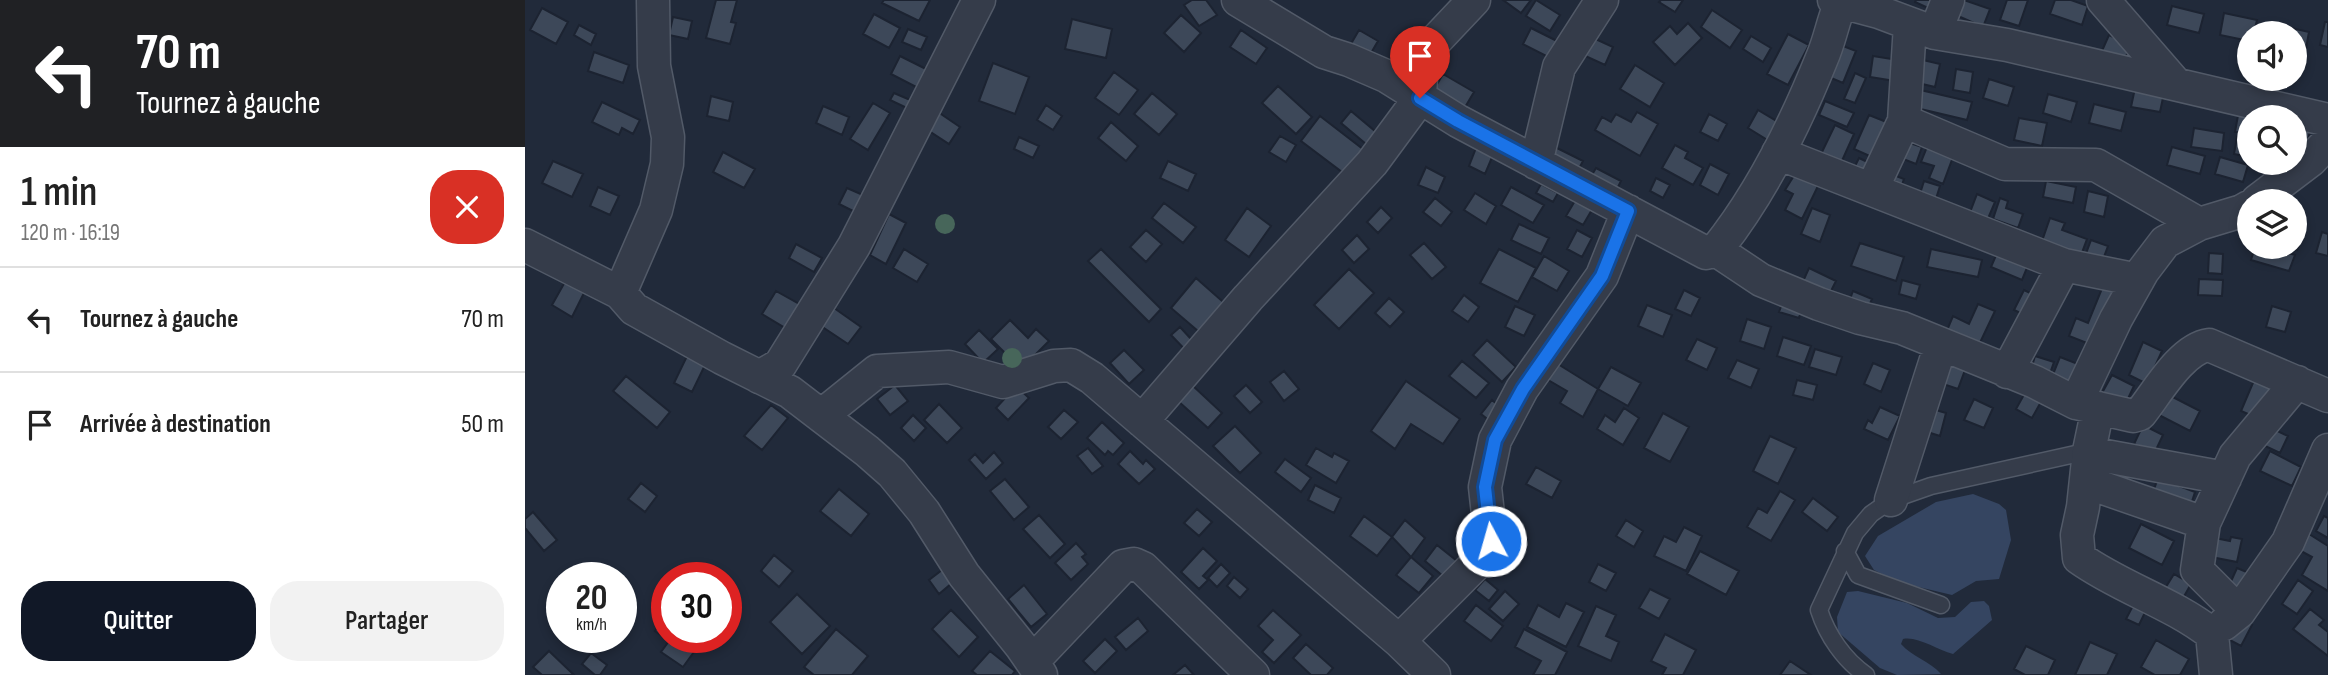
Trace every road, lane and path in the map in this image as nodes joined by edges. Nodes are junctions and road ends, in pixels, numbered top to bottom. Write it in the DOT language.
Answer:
graph roads {
  1 [pos="653,0"];
  2 [pos="979,0"];
  3 [pos="1238,0"];
  4 [pos="1474,0"];
  5 [pos="1602,0"];
  6 [pos="1948,0"];
  7 [pos="2103,0"];
  8 [pos="1838,1"];
  9 [pos="1922,29"];
  10 [pos="2175,83"];
  11 [pos="1420,98"];
  12 [pos="2328,120"];
  13 [pos="1904,121"];
  14 [pos="2328,142"];
  15 [pos="1778,153"];
  16 [pos="1536,163"];
  17 [pos="1872,189"];
  18 [pos="2273,189"];
  19 [pos="1628,211"];
  20 [pos="2237,213"];
  21 [pos="2199,224"];
  22 [pos="525,245"];
  23 [pos="1716,250"];
  24 [pos="2064,265"];
  25 [pos="2138,280"];
  26 [pos="619,293"];
  27 [pos="1941,344"];
  28 [pos="2007,372"];
  29 [pos="759,377"];
  30 [pos="2297,382"];
  31 [pos="2328,396"];
  32 [pos="2087,406"];
  33 [pos="821,416"];
  34 [pos="1142,421"];
  35 [pos="2328,450"];
  36 [pos="2088,462"];
  37 [pos="2225,478"];
  38 [pos="1891,500"];
  39 [pos="2204,523"];
  40 [pos="1845,551"];
  41 [pos="1941,605"];
  42 [pos="2239,612"];
  43 [pos="2212,634"];
  44 [pos="1399,641"];
  45 [pos="1037,668"];
  46 [pos="1253,675"];
  47 [pos="1434,675"];
  48 [pos="1866,675"];
  49 [pos="2216,675"];
  1 -- 26 [label="street"];
  2 -- 29 [label="street"];
  3 -- 11 [label="street"];
  4 -- 11 [label="street"];
  5 -- 16 [label="street"];
  6 -- 9 [label="street"];
  7 -- 10 [label="street"];
  8 -- 9 [label="street"];
  8 -- 15 [label="street"];
  9 -- 10 [label="street"];
  9 -- 13 [label="street"];
  10 -- 12 [label="street"];
  11 -- 16 [label="street"];
  11 -- 34 [label="street"];
  13 -- 17 [label="street"];
  13 -- 21 [label="street"];
  14 -- 18 [label="street"];
  15 -- 17 [label="street"];
  15 -- 23 [label="street"];
  16 -- 19 [label="street"];
  17 -- 24 [label="street"];
  19 -- 23 [label="street"];
  19 -- 44 [label="street"];
  20 -- 21 [label="street"];
  21 -- 25 [label="street"];
  22 -- 26 [label="street"];
  23 -- 27 [label="street"];
  24 -- 25 [label="street"];
  24 -- 28 [label="street"];
  25 -- 32 [label="street"];
  26 -- 29 [label="street"];
  27 -- 28 [label="street"];
  27 -- 38 [label="street"];
  28 -- 32 [label="street"];
  29 -- 33 [label="street"];
  30 -- 31 [label="street"];
  30 -- 32 [label="street"];
  30 -- 37 [label="street"];
  32 -- 36 [label="street"];
  33 -- 34 [label="street"];
  33 -- 45 [label="street"];
  34 -- 44 [label="street"];
  35 -- 42 [label="street"];
  36 -- 37 [label="street"];
  36 -- 38 [label="lane"];
  36 -- 39 [label="street"];
  36 -- 43 [label="street"];
  37 -- 39 [label="street"];
  38 -- 40 [label="lane"];
  39 -- 42 [label="street"];
  40 -- 41 [label="lane"];
  40 -- 48 [label="lane"];
  42 -- 43 [label="street"];
  43 -- 49 [label="street"];
  44 -- 47 [label="street"];
  45 -- 46 [label="street"];
}
